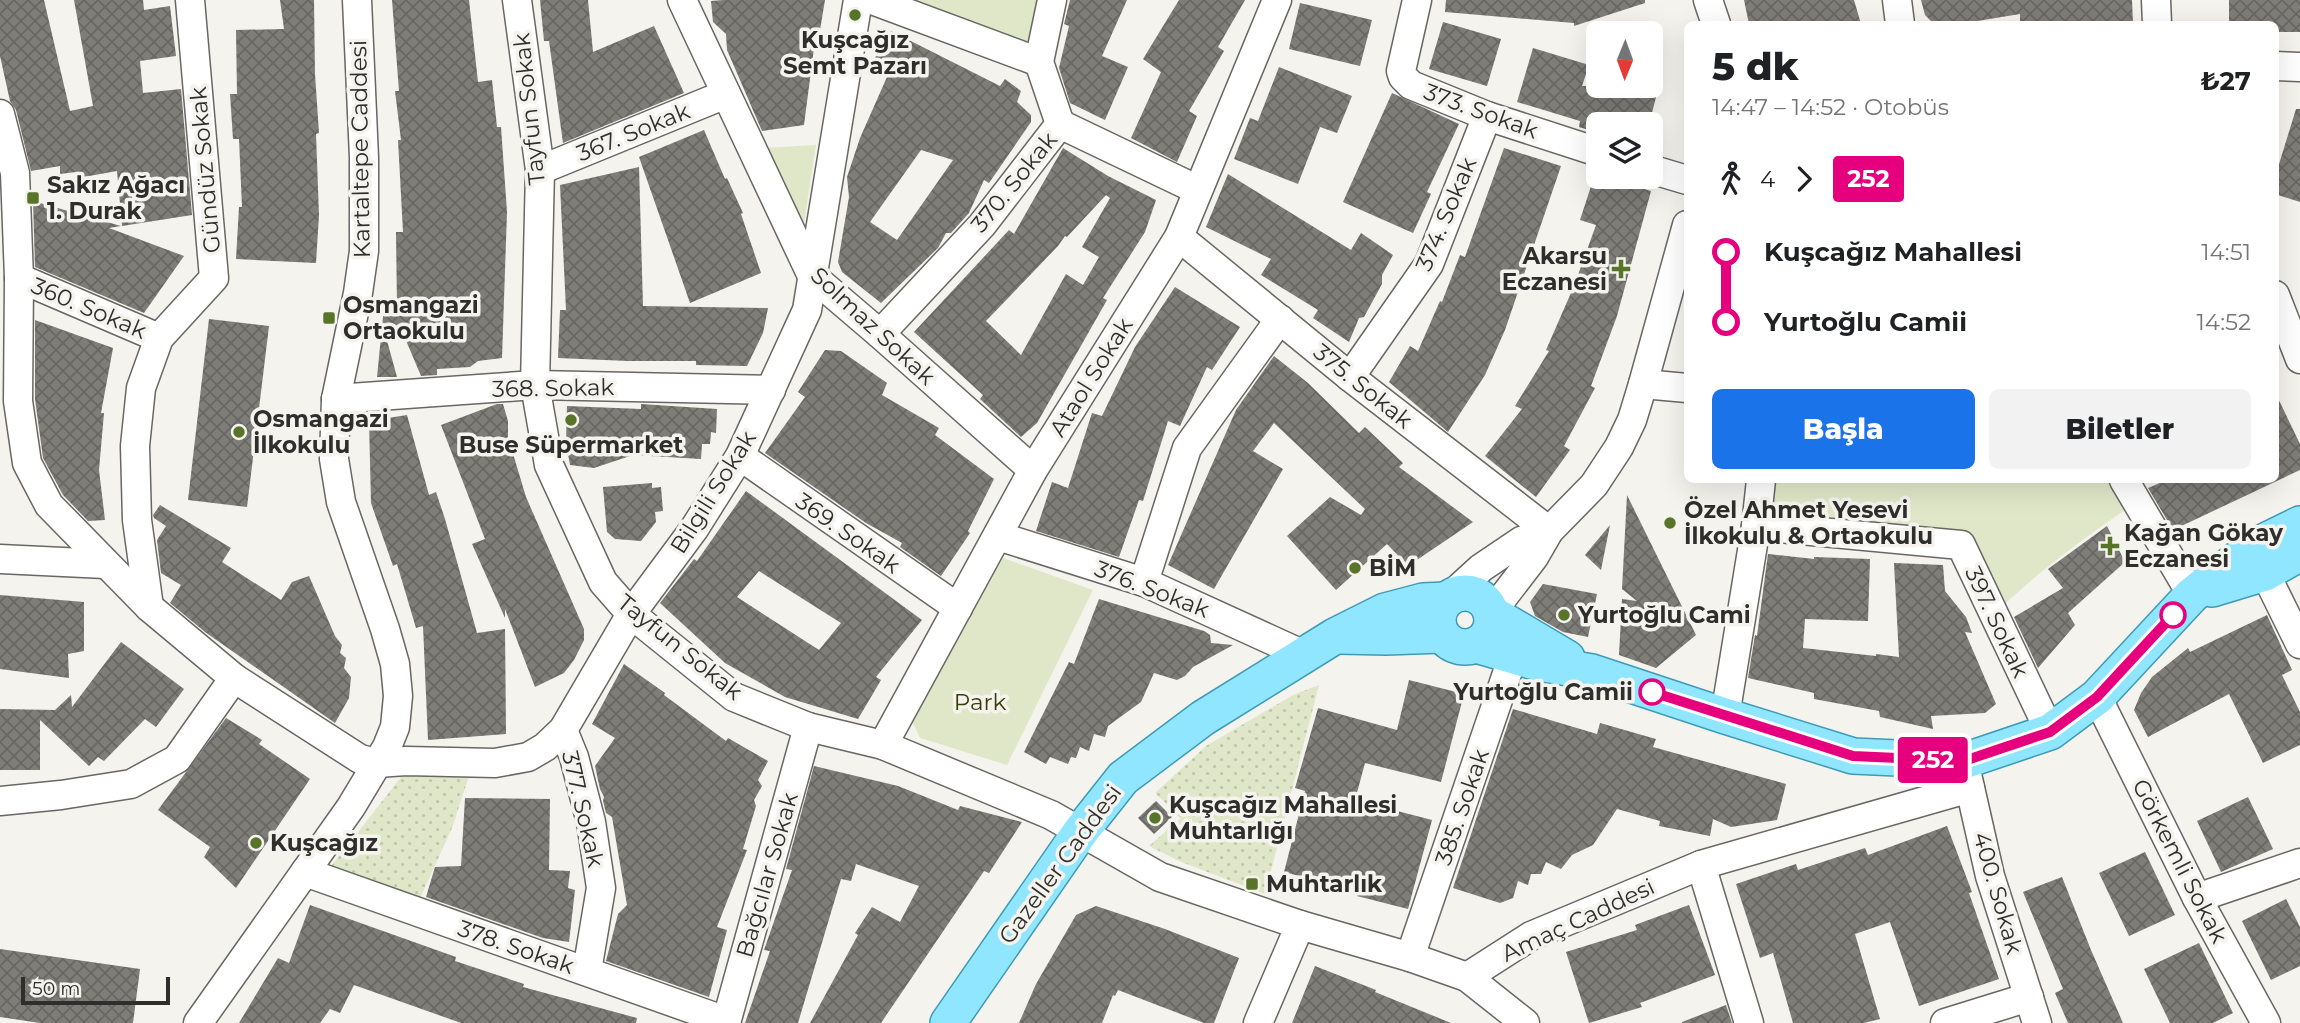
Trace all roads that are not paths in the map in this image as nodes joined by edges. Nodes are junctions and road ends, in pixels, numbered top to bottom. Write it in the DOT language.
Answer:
graph roads {
  1 [pos="190,0"];
  2 [pos="356,0"];
  3 [pos="517,0"];
  4 [pos="682,0"];
  5 [pos="858,0"];
  6 [pos="872,0"];
  7 [pos="1052,0"];
  8 [pos="1277,0"];
  9 [pos="1417,0"];
  10 [pos="1708,0"];
  11 [pos="1898,0"];
  12 [pos="2157,0"];
  13 [pos="1715,21"];
  14 [pos="1900,21"];
  15 [pos="2157,21"];
  16 [pos="1039,62"];
  17 [pos="2279,66"];
  18 [pos="2300,66"];
  19 [pos="726,94"];
  20 [pos="0,114"];
  21 [pos="1487,116"];
  22 [pos="1060,124"];
  23 [pos="1586,148"];
  24 [pos="540,170"];
  25 [pos="8,173"];
  26 [pos="1663,173"];
  27 [pos="1684,179"];
  28 [pos="1198,190"];
  29 [pos="1684,236"];
  30 [pos="1179,237"];
  31 [pos="812,276"];
  32 [pos="19,278"];
  33 [pos="2279,305"];
  34 [pos="1280,319"];
  35 [pos="880,334"];
  36 [pos="159,338"];
  37 [pos="2300,359"];
  38 [pos="1350,377"];
  39 [pos="1643,384"];
  40 [pos="535,385"];
  41 [pos="1684,388"];
  42 [pos="771,390"];
  43 [pos="337,399"];
  44 [pos="740,456"];
  45 [pos="1033,470"];
  46 [pos="1761,483"];
  47 [pos="2126,483"];
  48 [pos="2300,524"];
  49 [pos="1756,526"];
  50 [pos="1549,531"];
  51 [pos="998,536"];
  52 [pos="2300,554"];
  53 [pos="0,559"];
  54 [pos="105,564"];
  55 [pos="2265,573"];
  56 [pos="1144,582"];
  57 [pos="2192,595"];
  58 [pos="1446,600"];
  59 [pos="149,607"];
  60 [pos="958,608"];
  61 [pos="1491,613"];
  62 [pos="631,614"];
  63 [pos="1442,635"];
  64 [pos="1335,636"];
  65 [pos="2300,644"];
  66 [pos="1476,645"];
  67 [pos="1302,654"];
  68 [pos="1513,656"];
  69 [pos="1592,672"];
  70 [pos="234,678"];
  71 [pos="2097,697"];
  72 [pos="1725,716"];
  73 [pos="808,727"];
  74 [pos="563,730"];
  75 [pos="2050,732"];
  76 [pos="883,745"];
  77 [pos="377,763"];
  78 [pos="1967,775"];
  79 [pos="0,801"];
  80 [pos="1081,831"];
  81 [pos="2300,863"];
  82 [pos="1701,865"];
  83 [pos="305,872"];
  84 [pos="2197,898"];
  85 [pos="1300,925"];
  86 [pos="1410,957"];
  87 [pos="587,971"];
  88 [pos="1467,977"];
  89 [pos="2033,1010"];
  90 [pos="1520,1021"];
  91 [pos="726,1022"];
  92 [pos="198,1023"];
  93 [pos="948,1023"];
  94 [pos="1258,1023"];
  95 [pos="1749,1023"];
  96 [pos="1945,1023"];
  97 [pos="2266,1023"];
  1 -- 36 [label="street, Gündüz Sokak"];
  2 -- 43 [label="street, Kartaltepe Caddesi"];
  3 -- 24 [label="street, Tayfun Sokak"];
  4 -- 19 [label="street, Solmaz Sokak"];
  5 -- 31 [label="street, Bilgili Sokak"];
  6 -- 16 [label="street"];
  7 -- 16 [label="street"];
  8 -- 28 [label="street, Ataol Sokak"];
  9 -- 21 [label="street, 373. Sokak"];
  10 -- 13 [label="street"];
  11 -- 14 [label="street"];
  12 -- 15 [label="street"];
  16 -- 22 [label="street, 370. Sokak"];
  17 -- 18 [label="street"];
  19 -- 24 [label="street, 367. Sokak"];
  19 -- 31 [label="street, Solmaz Sokak"];
  20 -- 25 [label="street"];
  21 -- 23 [label="street, 373. Sokak"];
  21 -- 38 [label="street, 374. Sokak"];
  22 -- 28 [label="street"];
  22 -- 35 [label="street, 370. Sokak"];
  24 -- 40 [label="street, Tayfun Sokak"];
  25 -- 32 [label="street"];
  26 -- 27 [label="street"];
  28 -- 30 [label="street, Ataol Sokak"];
  29 -- 39 [label="street"];
  30 -- 34 [label="street, 375. Sokak"];
  30 -- 45 [label="street, Ataol Sokak"];
  31 -- 35 [label="street, Solmaz Sokak"];
  31 -- 42 [label="street, Bilgili Sokak"];
  32 -- 36 [label="street, 360. Sokak"];
  32 -- 54 [label="street"];
  33 -- 37 [label="street"];
  34 -- 38 [label="street, 375. Sokak"];
  34 -- 56 [label="street"];
  35 -- 45 [label="street, Solmaz Sokak"];
  36 -- 59 [label="street, Gündüz Sokak"];
  38 -- 50 [label="street, 375. Sokak"];
  39 -- 41 [label="street"];
  39 -- 50 [label="street"];
  40 -- 42 [label="street, 368. Sokak"];
  40 -- 43 [label="street, 368. Sokak"];
  40 -- 62 [label="street, Tayfun Sokak"];
  42 -- 44 [label="street, Bilgili Sokak"];
  43 -- 77 [label="street, Kartaltepe Caddesi"];
  44 -- 60 [label="street, 369. Sokak"];
  44 -- 62 [label="street, Bilgili Sokak"];
  45 -- 51 [label="street, Ataol Sokak"];
  46 -- 49 [label="street"];
  47 -- 57 [label="street"];
  48 -- 57 [label="main road"];
  49 -- 72 [label="street"];
  49 -- 75 [label="street, 397. Sokak"];
  50 -- 58 [label="street"];
  50 -- 61 [label="street"];
  51 -- 56 [label="street, 376. Sokak"];
  51 -- 60 [label="street, Ataol Sokak"];
  52 -- 55 [label="main road"];
  53 -- 54 [label="street"];
  54 -- 59 [label="street"];
  55 -- 57 [label="main road"];
  55 -- 65 [label="street"];
  56 -- 67 [label="street, 376. Sokak"];
  57 -- 71 [label="main road"];
  58 -- 61 [label="main road"];
  58 -- 63 [label="main road"];
  58 -- 64 [label="main road, Gazeller Caddesi"];
  59 -- 70 [label="street"];
  60 -- 76 [label="street, Ataol Sokak"];
  61 -- 66 [label="main road"];
  61 -- 69 [label="main road"];
  62 -- 73 [label="street, Tayfun Sokak"];
  62 -- 74 [label="street, Bilgili Sokak"];
  63 -- 64 [label="main road, Gazeller Caddesi"];
  63 -- 66 [label="main road"];
  64 -- 67 [label="main road, Gazeller Caddesi"];
  66 -- 68 [label="main road"];
  67 -- 80 [label="main road, Gazeller Caddesi"];
  68 -- 69 [label="main road"];
  68 -- 86 [label="street, 385. Sokak"];
  69 -- 72 [label="main road"];
  70 -- 77 [label="street"];
  70 -- 79 [label="street"];
  71 -- 75 [label="main road"];
  71 -- 84 [label="street, Görkemli Sokak"];
  72 -- 78 [label="main road"];
  73 -- 76 [label="street, Tayfun Sokak"];
  73 -- 91 [label="street, Bağcılar Sokak"];
  74 -- 77 [label="street, Bilgili Sokak"];
  74 -- 87 [label="street, 377. Sokak"];
  75 -- 78 [label="main road"];
  76 -- 80 [label="street, Tayfun Sokak"];
  77 -- 83 [label="street, Kartaltepe Caddesi"];
  78 -- 82 [label="street, Amaç Caddesi"];
  78 -- 89 [label="street, 400. Sokak"];
  80 -- 85 [label="street"];
  80 -- 93 [label="main road, Gazeller Caddesi"];
  81 -- 84 [label="street"];
  82 -- 88 [label="street, Amaç Caddesi"];
  82 -- 95 [label="street"];
  83 -- 87 [label="street, 378. Sokak"];
  83 -- 92 [label="street, Kartaltepe Caddesi"];
  84 -- 97 [label="street, Görkemli Sokak"];
  85 -- 86 [label="street"];
  85 -- 94 [label="street"];
  86 -- 88 [label="street"];
  87 -- 91 [label="street, 378. Sokak"];
  88 -- 90 [label="street"];
  89 -- 96 [label="street"];
}
